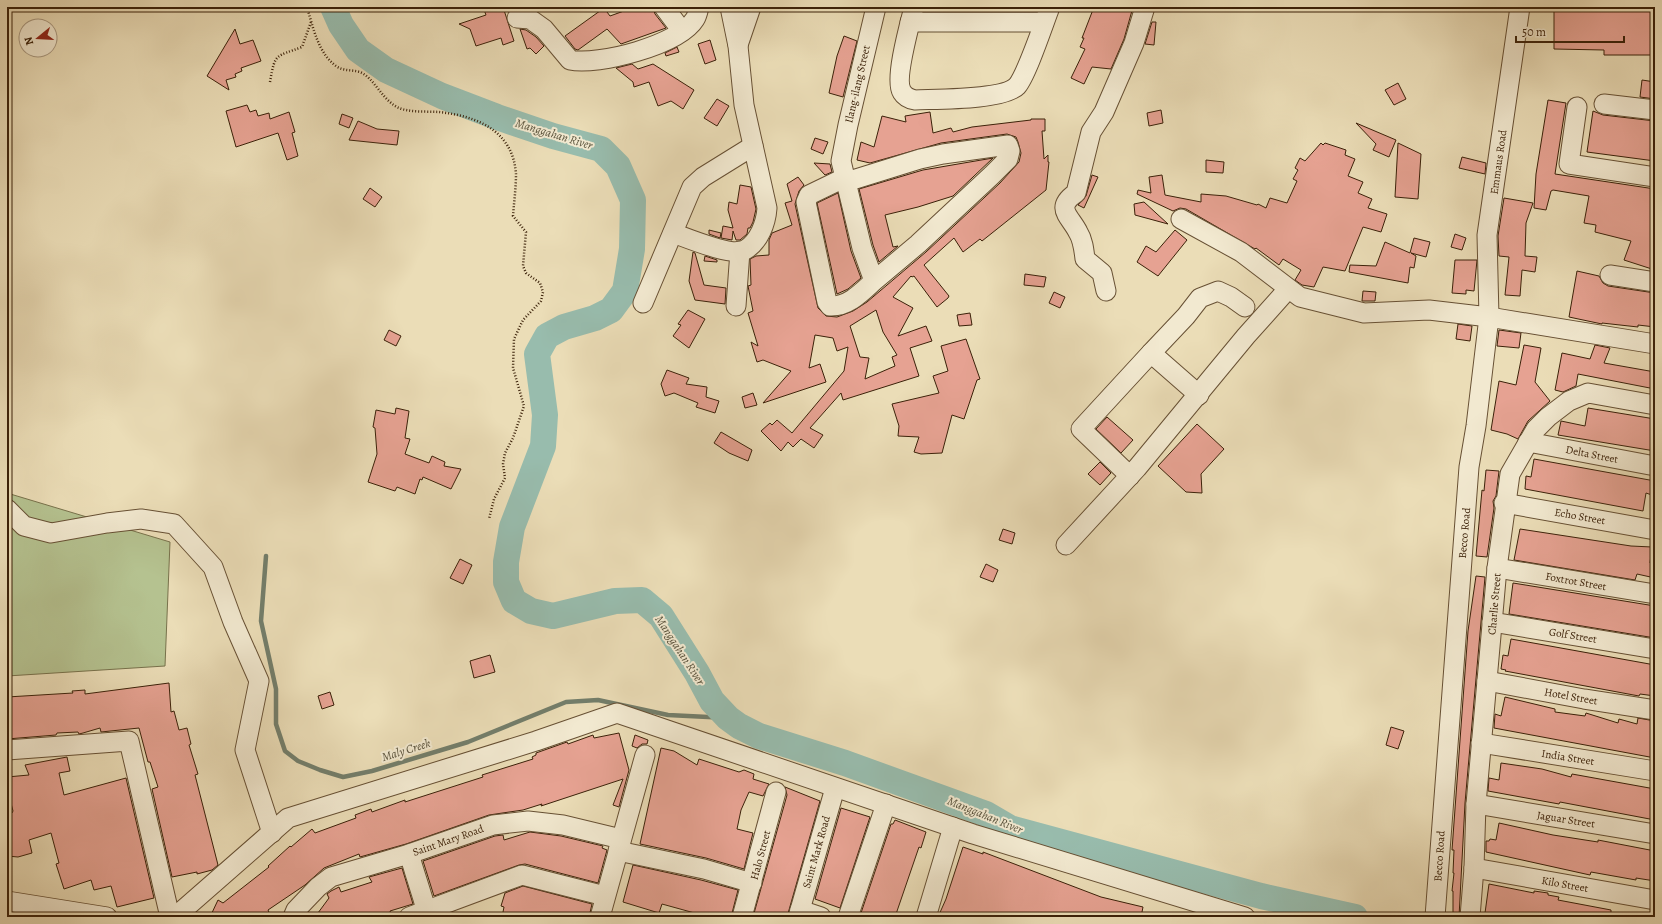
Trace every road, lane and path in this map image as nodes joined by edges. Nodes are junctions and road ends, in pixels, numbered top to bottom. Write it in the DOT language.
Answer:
graph roads {
  1 [pos="307,7"];
  2 [pos="664,7"];
  3 [pos="699,7"];
  4 [pos="730,7"];
  5 [pos="751,7"];
  6 [pos="876,7"];
  7 [pos="1146,7"];
  8 [pos="1520,7"];
  9 [pos="912,14"];
  10 [pos="1047,14"];
  11 [pos="517,18"];
  12 [pos="311,22"];
  13 [pos="682,32"];
  14 [pos="738,46"];
  15 [pos="270,82"];
  16 [pos="1604,104"];
  17 [pos="1577,107"];
  18 [pos="1655,110"];
  19 [pos="753,146"];
  20 [pos="1655,177"];
  21 [pos="846,182"];
  22 [pos="1181,219"];
  23 [pos="673,233"];
  24 [pos="740,251"];
  25 [pos="1610,275"];
  26 [pos="874,281"];
  27 [pos="1655,282"];
  28 [pos="1288,289"];
  29 [pos="1106,291"];
  30 [pos="643,303"];
  31 [pos="736,306"];
  32 [pos="1244,307"];
  33 [pos="1489,317"];
  34 [pos="1655,344"];
  35 [pos="1151,353"];
  36 [pos="1199,395"];
  37 [pos="1655,405"];
  38 [pos="1528,442"];
  39 [pos="1655,466"];
  40 [pos="1130,476"];
  41 [pos="1504,503"];
  42 [pos="7,509"];
  43 [pos="489,519"];
  44 [pos="1654,525"];
  45 [pos="1066,545"];
  46 [pos="1497,568"];
  47 [pos="1655,594"];
  48 [pos="1492,622"];
  49 [pos="1655,648"];
  50 [pos="1487,681"];
  51 [pos="1655,710"];
  52 [pos="1481,743"];
  53 [pos="7,750"];
  54 [pos="645,755"];
  55 [pos="1655,771"];
  56 [pos="835,788"];
  57 [pos="776,792"];
  58 [pos="886,804"];
  59 [pos="1476,804"];
  60 [pos="953,827"];
  61 [pos="272,833"];
  62 [pos="1655,834"];
  63 [pos="620,845"];
  64 [pos="409,854"];
  65 [pos="1474,868"];
  66 [pos="752,882"];
  67 [pos="605,896"];
  68 [pos="1655,900"];
  69 [pos="7,901"];
  70 [pos="51,912"];
  71 [pos="427,912"];
  72 [pos="799,914"];
  73 [pos="106,917"];
  74 [pos="170,917"];
  75 [pos="175,917"];
  76 [pos="294,917"];
  77 [pos="409,917"];
  78 [pos="600,917"];
  79 [pos="742,917"];
  80 [pos="821,917"];
  81 [pos="848,917"];
  82 [pos="926,917"];
  83 [pos="1245,917"];
  84 [pos="1435,917"];
  85 [pos="1470,917"];
  1 -- 12 [label="path"];
  2 -- 13 [label="street"];
  3 -- 13 [label="street"];
  4 -- 14 [label="street"];
  5 -- 14 [label="street"];
  6 -- 21 [label="street, Ilang-ilang Street"];
  7 -- 29 [label="street"];
  8 -- 33 [label="street, Emmaus Road"];
  9 -- 10 [label="street"];
  9 -- 10 [label="street"];
  11 -- 13 [label="street"];
  12 -- 15 [label="path"];
  12 -- 43 [label="path"];
  14 -- 19 [label="street"];
  16 -- 18 [label="street"];
  17 -- 20 [label="street"];
  19 -- 23 [label="street"];
  19 -- 24 [label="street"];
  21 -- 26 [label="street"];
  21 -- 26 [label="street"];
  21 -- 26 [label="street"];
  22 -- 28 [label="street"];
  23 -- 24 [label="street"];
  23 -- 30 [label="street"];
  24 -- 31 [label="street"];
  25 -- 27 [label="street"];
  28 -- 33 [label="street"];
  28 -- 36 [label="street"];
  32 -- 35 [label="street"];
  33 -- 34 [label="street"];
  33 -- 84 [label="street, Becco Road"];
  35 -- 36 [label="street"];
  35 -- 40 [label="street"];
  36 -- 40 [label="street"];
  37 -- 38 [label="street, Charlie Street"];
  38 -- 39 [label="street, Delta Street"];
  38 -- 41 [label="street, Charlie Street"];
  40 -- 45 [label="street"];
  41 -- 44 [label="street, Echo Street"];
  41 -- 46 [label="street, Charlie Street"];
  42 -- 61 [label="street"];
  46 -- 47 [label="street, Foxtrot Street"];
  46 -- 48 [label="street, Charlie Street"];
  48 -- 49 [label="street, Golf Street"];
  48 -- 50 [label="street, Charlie Street"];
  50 -- 51 [label="street, Hotel Street"];
  50 -- 52 [label="street, Charlie Street"];
  52 -- 55 [label="street, India Street"];
  52 -- 59 [label="street, Charlie Street"];
  53 -- 74 [label="street"];
  54 -- 63 [label="street"];
  56 -- 58 [label="street"];
  56 -- 61 [label="street"];
  56 -- 72 [label="street, Saint Mark Road"];
  57 -- 66 [label="street, Halo Street"];
  58 -- 60 [label="street"];
  58 -- 81 [label="street"];
  59 -- 62 [label="street, Jaguar Street"];
  59 -- 65 [label="street, Charlie Street"];
  60 -- 82 [label="street"];
  60 -- 83 [label="street"];
  61 -- 75 [label="street"];
  63 -- 64 [label="street, Saint Mary Road"];
  63 -- 66 [label="street, Saint Mary Road"];
  63 -- 67 [label="street"];
  64 -- 71 [label="street"];
  64 -- 76 [label="street, Saint Mary Road"];
  65 -- 68 [label="street, Kilo Street"];
  65 -- 85 [label="street, Charlie Street"];
  66 -- 79 [label="street, Halo Street"];
  67 -- 71 [label="street"];
  67 -- 78 [label="street"];
  69 -- 70 [label="street"];
  70 -- 73 [label="street"];
  71 -- 77 [label="street"];
  72 -- 80 [label="street"];
}
